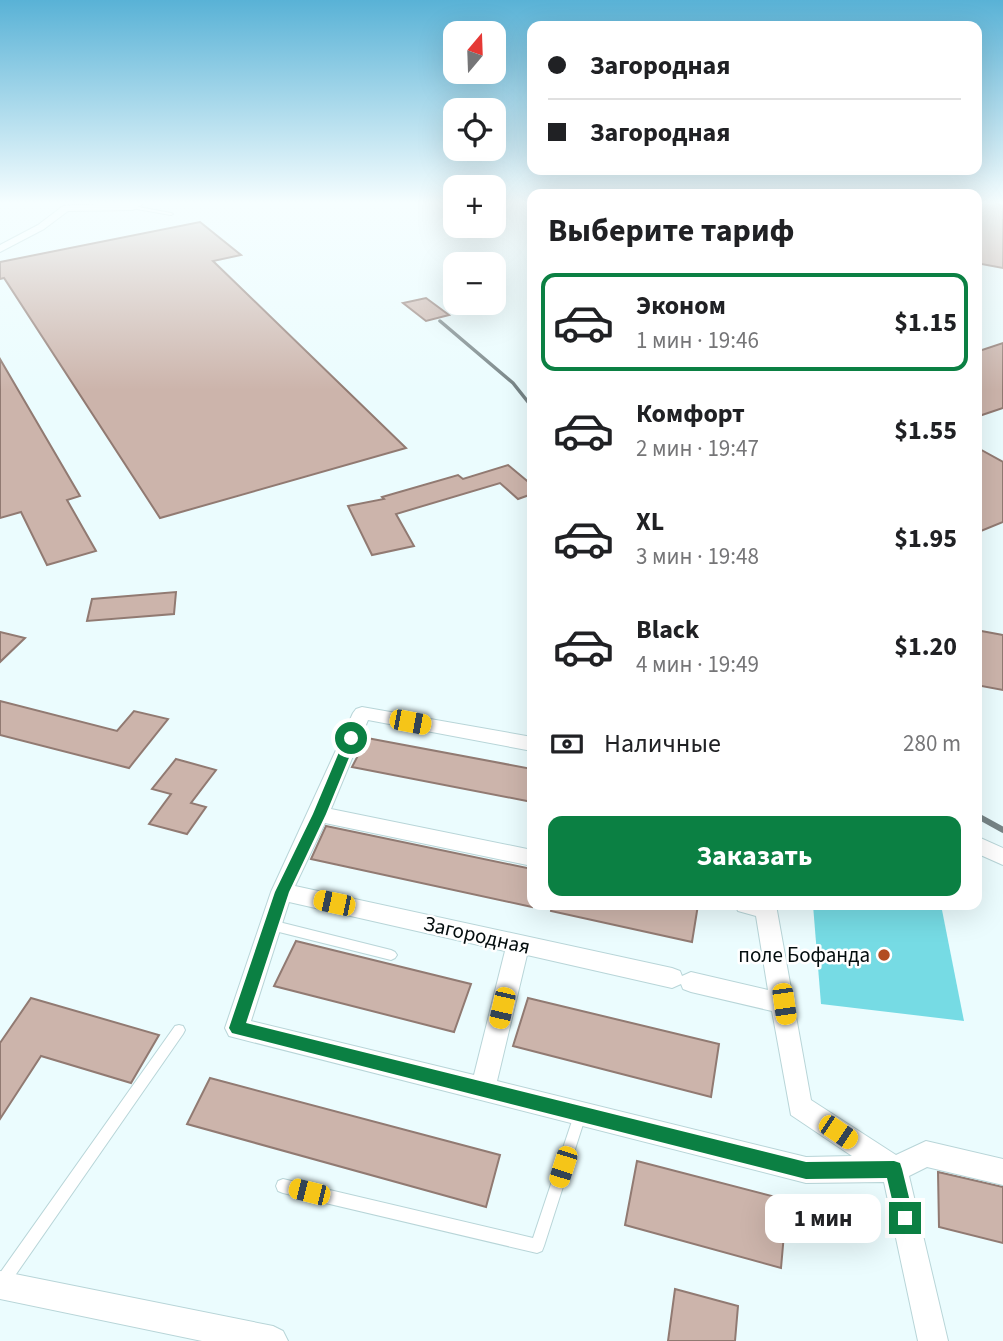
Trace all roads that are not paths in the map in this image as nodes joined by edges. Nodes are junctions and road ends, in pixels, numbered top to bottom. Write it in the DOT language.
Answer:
graph roads {
  1 [pos="527,743"];
  2 [pos="319,814"];
  3 [pos="982,847"];
  4 [pos="527,857"];
  5 [pos="1003,857"];
  6 [pos="282,892"];
  7 [pos="760,910"];
  8 [pos="271,925"];
  9 [pos="518,944"];
  10 [pos="391,955"];
  11 [pos="784,1004"];
  12 [pos="179,1030"];
  13 [pos="483,1089"];
  14 [pos="581,1114"];
  15 [pos="894,1169"];
  16 [pos="1003,1172"];
  17 [pos="283,1185"];
  18 [pos="0,1285"];
  19 [pos="273,1341"];
  20 [pos="933,1341"];
  1 -- 2 [label="street"];
  2 -- 4 [label="street"];
  2 -- 6 [label="street"];
  3 -- 5 [label="street"];
  6 -- 8 [label="street"];
  6 -- 9 [label="street, Загородная"];
  7 -- 11 [label="street"];
  8 -- 10 [label="lane"];
  8 -- 13 [label="street"];
  9 -- 11 [label="street, Загородная"];
  9 -- 13 [label="street"];
  11 -- 15 [label="street"];
  12 -- 18 [label="lane"];
  13 -- 14 [label="street"];
  14 -- 15 [label="street"];
  14 -- 17 [label="lane"];
  15 -- 16 [label="street"];
  15 -- 20 [label="street"];
  18 -- 19 [label="street"];
}
